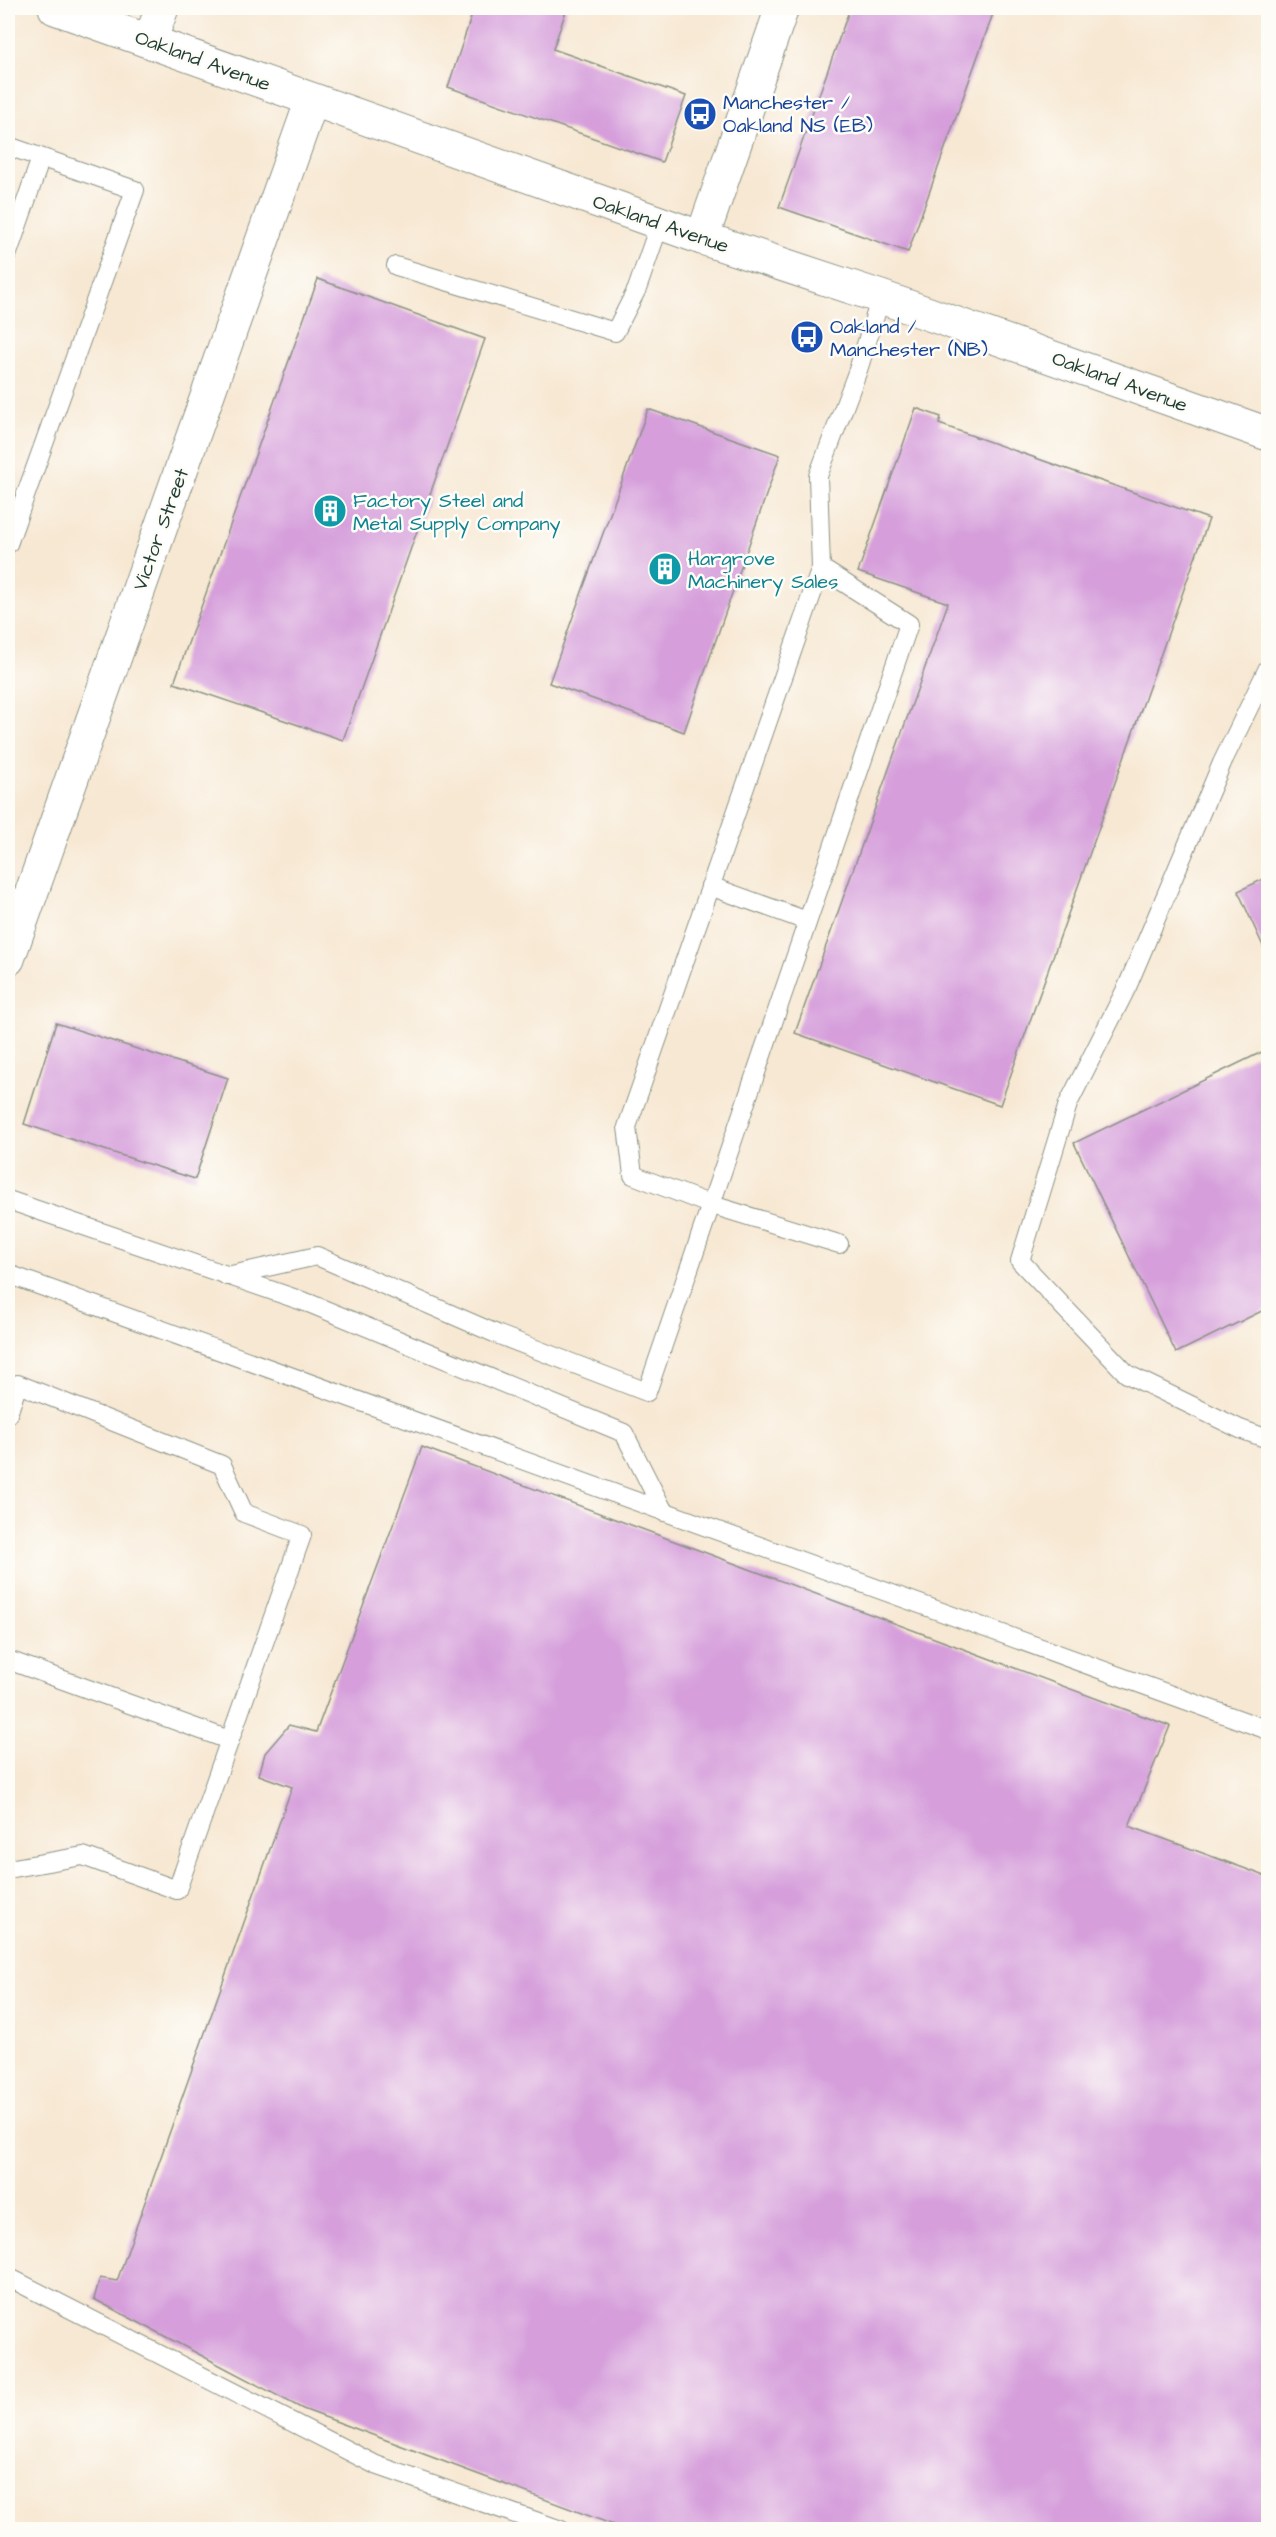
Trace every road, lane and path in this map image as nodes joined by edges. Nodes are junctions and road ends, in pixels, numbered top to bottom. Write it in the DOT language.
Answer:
graph roads {
  1 [pos="55,8"];
  2 [pos="162,8"];
  3 [pos="782,8"];
  4 [pos="150,41"];
  5 [pos="312,100"];
  6 [pos="8,146"];
  7 [pos="41,158"];
  8 [pos="660,223"];
  9 [pos="702,238"];
  10 [pos="8,253"];
  11 [pos="396,266"];
  12 [pos="881,297"];
  13 [pos="1269,434"];
  14 [pos="8,544"];
  15 [pos="821,567"];
  16 [pos="1269,668"];
  17 [pos="710,886"];
  18 [pos="807,921"];
  19 [pos="8,959"];
  20 [pos="8,1200"];
  21 [pos="710,1204"];
  22 [pos="839,1244"];
  23 [pos="8,1274"];
  24 [pos="227,1276"];
  25 [pos="8,1414"];
  26 [pos="1269,1439"];
  27 [pos="664,1512"];
  28 [pos="8,1660"];
  29 [pos="1269,1730"];
  30 [pos="229,1740"];
  31 [pos="8,1869"];
  32 [pos="8,2277"];
  33 [pos="561,2529"];
  1 -- 4 [label="street, Oakland Avenue"];
  2 -- 4 [label="street"];
  3 -- 9 [label="street"];
  4 -- 5 [label="street, Oakland Avenue"];
  5 -- 8 [label="street, Oakland Avenue"];
  5 -- 19 [label="street, Victor Street"];
  6 -- 7 [label="lane"];
  7 -- 10 [label="lane"];
  7 -- 14 [label="lane"];
  8 -- 9 [label="street, Oakland Avenue"];
  8 -- 11 [label="lane"];
  9 -- 12 [label="street, Oakland Avenue"];
  12 -- 13 [label="street, Oakland Avenue"];
  12 -- 15 [label="lane"];
  15 -- 17 [label="lane"];
  15 -- 18 [label="lane"];
  16 -- 26 [label="lane"];
  17 -- 18 [label="lane"];
  17 -- 21 [label="lane"];
  18 -- 21 [label="lane"];
  20 -- 24 [label="lane"];
  21 -- 22 [label="lane"];
  21 -- 24 [label="lane"];
  23 -- 27 [label="lane"];
  24 -- 27 [label="lane"];
  25 -- 30 [label="lane"];
  27 -- 29 [label="lane"];
  28 -- 30 [label="lane"];
  30 -- 31 [label="lane"];
  32 -- 33 [label="lane"];
}
